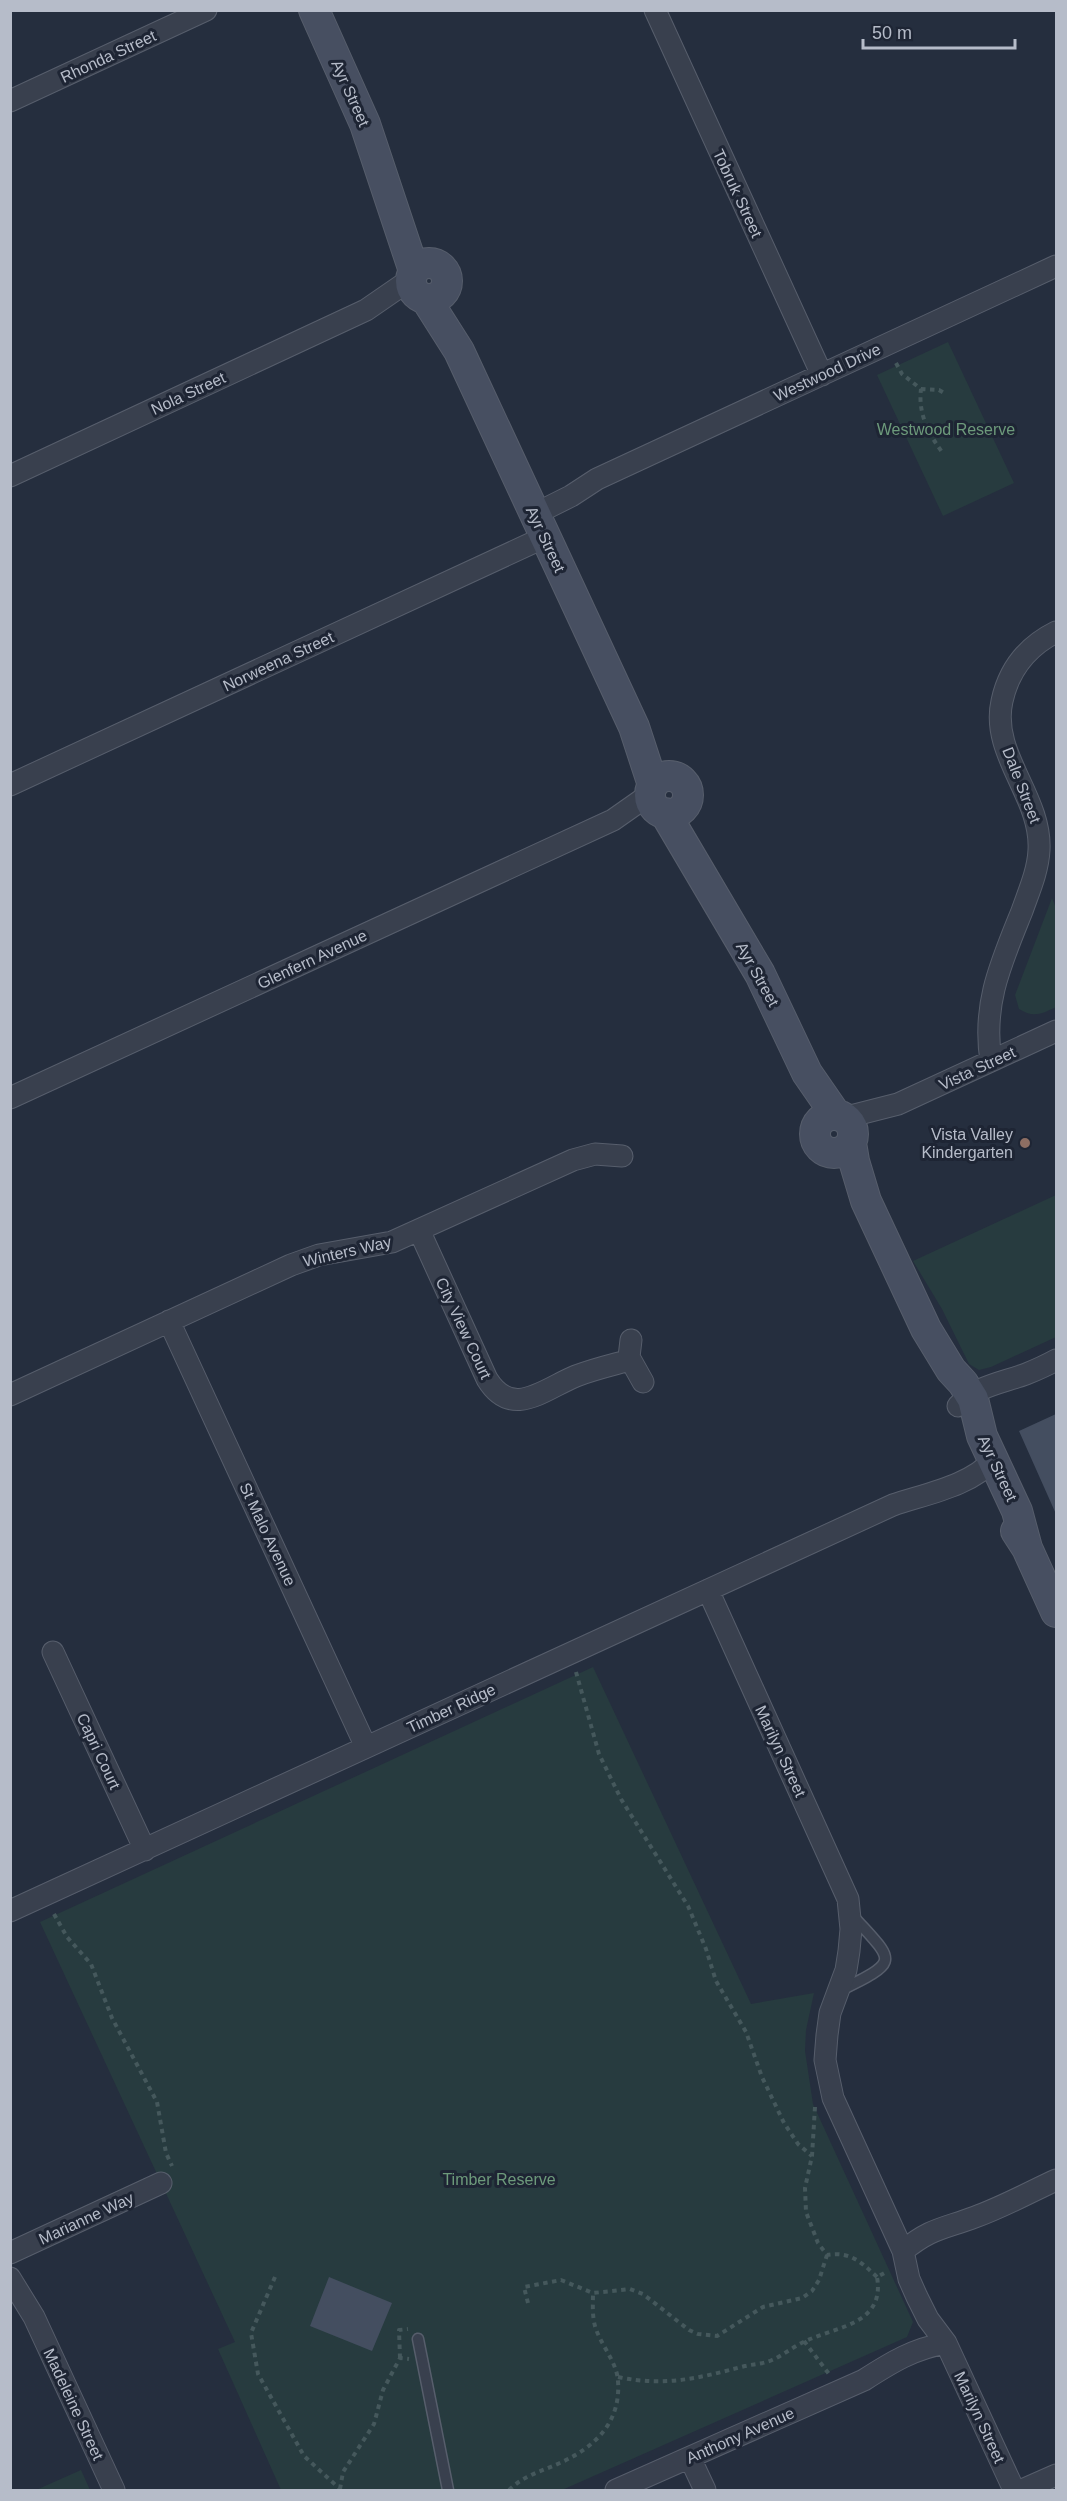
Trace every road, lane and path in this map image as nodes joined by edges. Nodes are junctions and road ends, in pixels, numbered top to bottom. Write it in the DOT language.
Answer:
graph roads {
  1 [pos="206,10"];
  2 [pos="314,10"];
  3 [pos="655,10"];
  4 [pos="10,101"];
  5 [pos="1056,266"];
  6 [pos="425,283"];
  7 [pos="895,362"];
  8 [pos="822,375"];
  9 [pos="921,389"];
  10 [pos="944,393"];
  11 [pos="942,452"];
  12 [pos="10,476"];
  13 [pos="537,518"];
  14 [pos="1056,632"];
  15 [pos="10,785"];
  16 [pos="665,797"];
  17 [pos="1056,1031"];
  18 [pos="991,1061"];
  19 [pos="10,1098"];
  20 [pos="839,1132"];
  21 [pos="622,1156"];
  22 [pos="419,1230"];
  23 [pos="170,1321"];
  24 [pos="1056,1360"];
  25 [pos="643,1382"];
  26 [pos="10,1395"];
  27 [pos="968,1402"];
  28 [pos="985,1463"];
  29 [pos="708,1590"];
  30 [pos="1056,1612"];
  31 [pos="53,1652"];
  32 [pos="576,1672"];
  33 [pos="366,1747"];
  34 [pos="145,1850"];
  35 [pos="10,1911"];
  36 [pos="850,1912"];
  37 [pos="54,1914"];
  38 [pos="839,1990"];
  39 [pos="815,2107"];
  40 [pos="812,2156"];
  41 [pos="169,2179"];
  42 [pos="1056,2180"];
  43 [pos="903,2251"];
  44 [pos="13,2252"];
  45 [pos="827,2255"];
  46 [pos="890,2270"];
  47 [pos="275,2277"];
  48 [pos="877,2277"];
  49 [pos="10,2278"];
  50 [pos="593,2293"];
  51 [pos="528,2303"];
  52 [pos="34,2317"];
  53 [pos="418,2339"];
  54 [pos="804,2341"];
  55 [pos="946,2343"];
  56 [pos="422,2359"];
  57 [pos="829,2374"];
  58 [pos="618,2377"];
  59 [pos="690,2458"];
  60 [pos="1056,2475"];
  61 [pos="114,2490"];
  62 [pos="340,2490"];
  63 [pos="448,2490"];
  64 [pos="509,2490"];
  65 [pos="616,2490"];
  66 [pos="705,2490"];
  67 [pos="1014,2490"];
  68 [pos="1022,2490"];
  1 -- 4 [label="street, Rhonda Street"];
  2 -- 6 [label="street, Ayr Street"];
  3 -- 8 [label="street, Tobruk Street"];
  5 -- 8 [label="street, Westwood Drive"];
  6 -- 12 [label="street, Nola Street"];
  6 -- 13 [label="street, Ayr Street"];
  7 -- 9 [label="path"];
  8 -- 13 [label="street, Westwood Drive"];
  9 -- 10 [label="path"];
  9 -- 11 [label="path"];
  13 -- 15 [label="street, Norweena Street"];
  13 -- 16 [label="street, Ayr Street"];
  14 -- 18 [label="street, Dale Street"];
  16 -- 19 [label="street, Glenfern Avenue"];
  16 -- 20 [label="street, Ayr Street"];
  17 -- 18 [label="street, Vista Street"];
  18 -- 20 [label="street, Vista Street"];
  20 -- 27 [label="street, Ayr Street"];
  21 -- 22 [label="street, Winters Way"];
  22 -- 23 [label="street, Winters Way"];
  22 -- 25 [label="street, City View Court"];
  23 -- 26 [label="street, Winters Way"];
  23 -- 33 [label="street, St Malo Avenue"];
  24 -- 27 [label="street"];
  27 -- 28 [label="street, Ayr Street"];
  28 -- 29 [label="street, Timber Ridge"];
  28 -- 30 [label="street, Ayr Street"];
  29 -- 33 [label="street, Timber Ridge"];
  29 -- 36 [label="street, Marilyn Street"];
  31 -- 34 [label="street, Capri Court"];
  32 -- 40 [label="path"];
  33 -- 34 [label="street, Timber Ridge"];
  34 -- 35 [label="street, Timber Ridge"];
  36 -- 38 [label="street, Marilyn Street"];
  36 -- 38 [label="lane, Marilyn Street"];
  37 -- 41 [label="path"];
  38 -- 43 [label="street, Marilyn Street"];
  39 -- 40 [label="path"];
  40 -- 45 [label="path"];
  41 -- 44 [label="street, Marianne Way"];
  42 -- 43 [label="street"];
  43 -- 55 [label="street, Marilyn Street"];
  44 -- 52 [label="street, Madeleine Street"];
  45 -- 48 [label="path"];
  45 -- 50 [label="path"];
  46 -- 48 [label="path"];
  47 -- 62 [label="path"];
  48 -- 54 [label="path"];
  49 -- 52 [label="street, Madeleine Street"];
  50 -- 51 [label="path"];
  50 -- 58 [label="path"];
  52 -- 61 [label="street, Madeleine Street"];
  53 -- 56 [label="lane"];
  54 -- 57 [label="path"];
  54 -- 58 [label="path"];
  55 -- 59 [label="street, Anthony Avenue"];
  55 -- 67 [label="street, Marilyn Street"];
  56 -- 62 [label="path"];
  56 -- 63 [label="lane"];
  58 -- 64 [label="path"];
  59 -- 65 [label="street, Anthony Avenue"];
  59 -- 66 [label="street"];
  60 -- 68 [label="street"];
}
